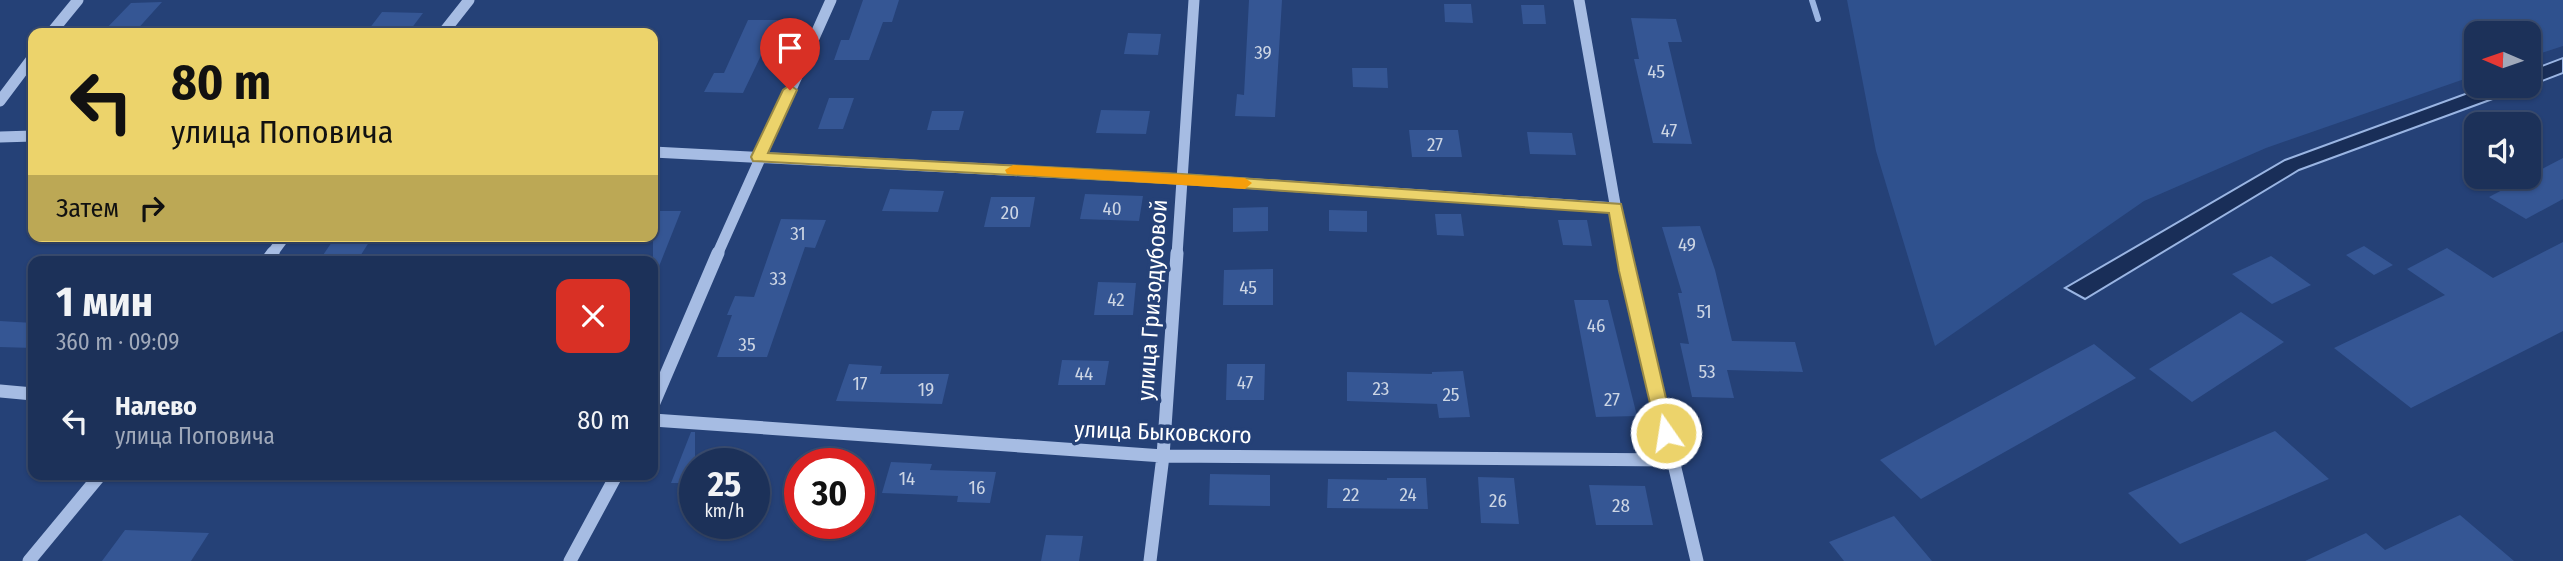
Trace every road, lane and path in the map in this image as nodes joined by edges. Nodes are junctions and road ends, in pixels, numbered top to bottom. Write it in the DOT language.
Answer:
graph roads {
  1 [pos="78,0"];
  2 [pos="470,0"];
  3 [pos="831,0"];
  4 [pos="1194,0"];
  5 [pos="1579,0"];
  6 [pos="55,28"];
  7 [pos="447,28"];
  8 [pos="28,64"];
  9 [pos="0,101"];
  10 [pos="28,136"];
  11 [pos="0,137"];
  12 [pos="658,152"];
  13 [pos="759,157"];
  14 [pos="1182,179"];
  15 [pos="1616,208"];
  16 [pos="0,391"];
  17 [pos="658,393"];
  18 [pos="28,394"];
  19 [pos="658,421"];
  20 [pos="1163,456"];
  21 [pos="1672,460"];
  22 [pos="96,480"];
  23 [pos="614,480"];
  24 [pos="29,561"];
  25 [pos="570,561"];
  26 [pos="1150,561"];
  27 [pos="1697,561"];
  1 -- 6 [label="street"];
  2 -- 7 [label="street"];
  3 -- 13 [label="street"];
  4 -- 14 [label="street, улица Гризодубовой"];
  5 -- 15 [label="street"];
  8 -- 9 [label="street"];
  10 -- 11 [label="street"];
  12 -- 13 [label="street"];
  13 -- 14 [label="street"];
  13 -- 17 [label="street"];
  14 -- 15 [label="street"];
  14 -- 20 [label="street, улица Гризодубовой"];
  15 -- 21 [label="street"];
  16 -- 18 [label="street"];
  19 -- 20 [label="street, улица Быковского"];
  20 -- 21 [label="street, улица Быковского"];
  20 -- 26 [label="street, улица Гризодубовой"];
  21 -- 27 [label="street"];
  22 -- 24 [label="street"];
  23 -- 25 [label="street"];
}
